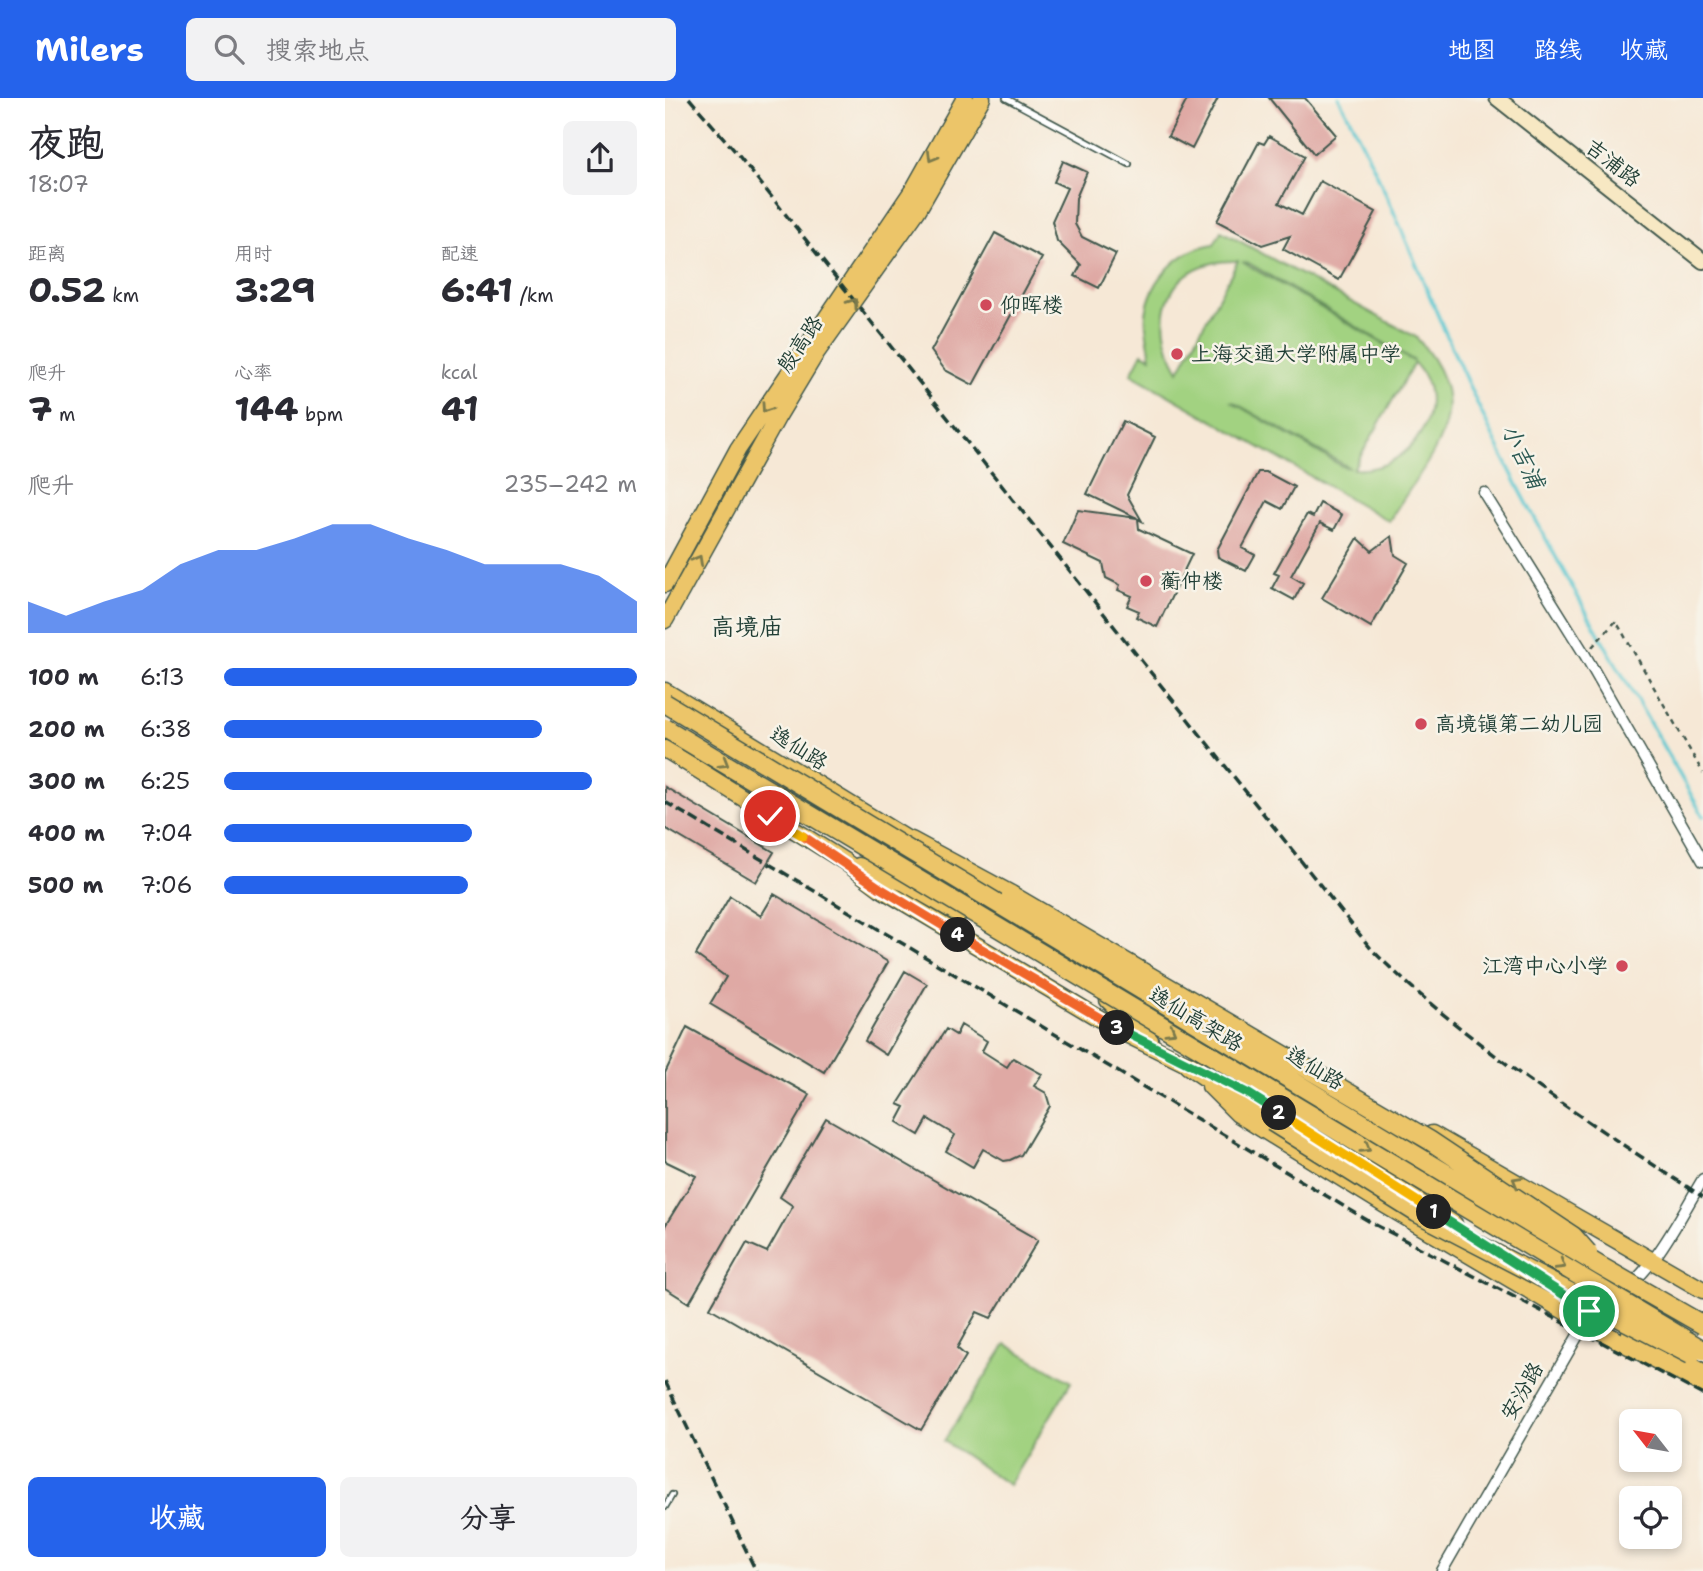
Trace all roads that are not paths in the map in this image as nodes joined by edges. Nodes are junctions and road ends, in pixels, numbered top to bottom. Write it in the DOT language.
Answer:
graph roads {
  1 [pos="965,98"];
  2 [pos="982,98"];
  3 [pos="1006,98"];
  4 [pos="1497,98"];
  5 [pos="1129,164"];
  6 [pos="1703,261"];
  7 [pos="1484,493"];
  8 [pos="665,584"];
  9 [pos="665,620"];
  10 [pos="665,691"];
  11 [pos="665,704"];
  12 [pos="665,728"];
  13 [pos="665,749"];
  14 [pos="911,841"];
  15 [pos="1703,861"];
  16 [pos="1188,1065"];
  17 [pos="1365,1122"];
  18 [pos="1413,1123"];
  19 [pos="1703,1180"];
  20 [pos="1653,1259"];
  21 [pos="1600,1266"];
  22 [pos="1632,1282"];
  23 [pos="1703,1290"];
  24 [pos="1586,1316"];
  25 [pos="1703,1324"];
  26 [pos="1703,1350"];
  27 [pos="1703,1360"];
  28 [pos="1703,1372"];
  29 [pos="1703,1385"];
  30 [pos="672,1495"];
  31 [pos="665,1507"];
  32 [pos="1442,1571"];
  1 -- 8 [label="main road, 殷高路, one-way"];
  9 -- 2 [label="main road, 殷高路, one-way"];
  3 -- 5 [label="lane"];
  4 -- 6 [label="street, 吉浦路"];
  7 -- 15 [label="street"];
  10 -- 14 [label="main road, 逸仙路"];
  11 -- 21 [label="highway, 逸仙高架路, bridge"];
  12 -- 26 [label="highway, 逸仙高架路, one-way, bridge"];
  13 -- 16 [label="main road"];
  14 -- 17 [label="main road, 逸仙路"];
  14 -- 18 [label="main road, 逸仙路"];
  14 -- 21 [label="highway, bridge"];
  16 -- 24 [label="main road"];
  16 -- 24 [label="main road"];
  16 -- 27 [label="highway, bridge"];
  17 -- 18 [label="main road"];
  17 -- 22 [label="main road, 逸仙路"];
  20 -- 18 [label="main road, 逸仙路, one-way"];
  19 -- 20 [label="street, 安汾路"];
  20 -- 22 [label="street, 安汾路"];
  20 -- 23 [label="main road, 逸仙路"];
  21 -- 25 [label="highway, 逸仙高架路, bridge"];
  22 -- 24 [label="street, 安汾路"];
  22 -- 25 [label="main road, 逸仙路"];
  24 -- 28 [label="main road"];
  24 -- 29 [label="main road"];
  24 -- 32 [label="street, 安汾路"];
  30 -- 31 [label="lane"];
}
